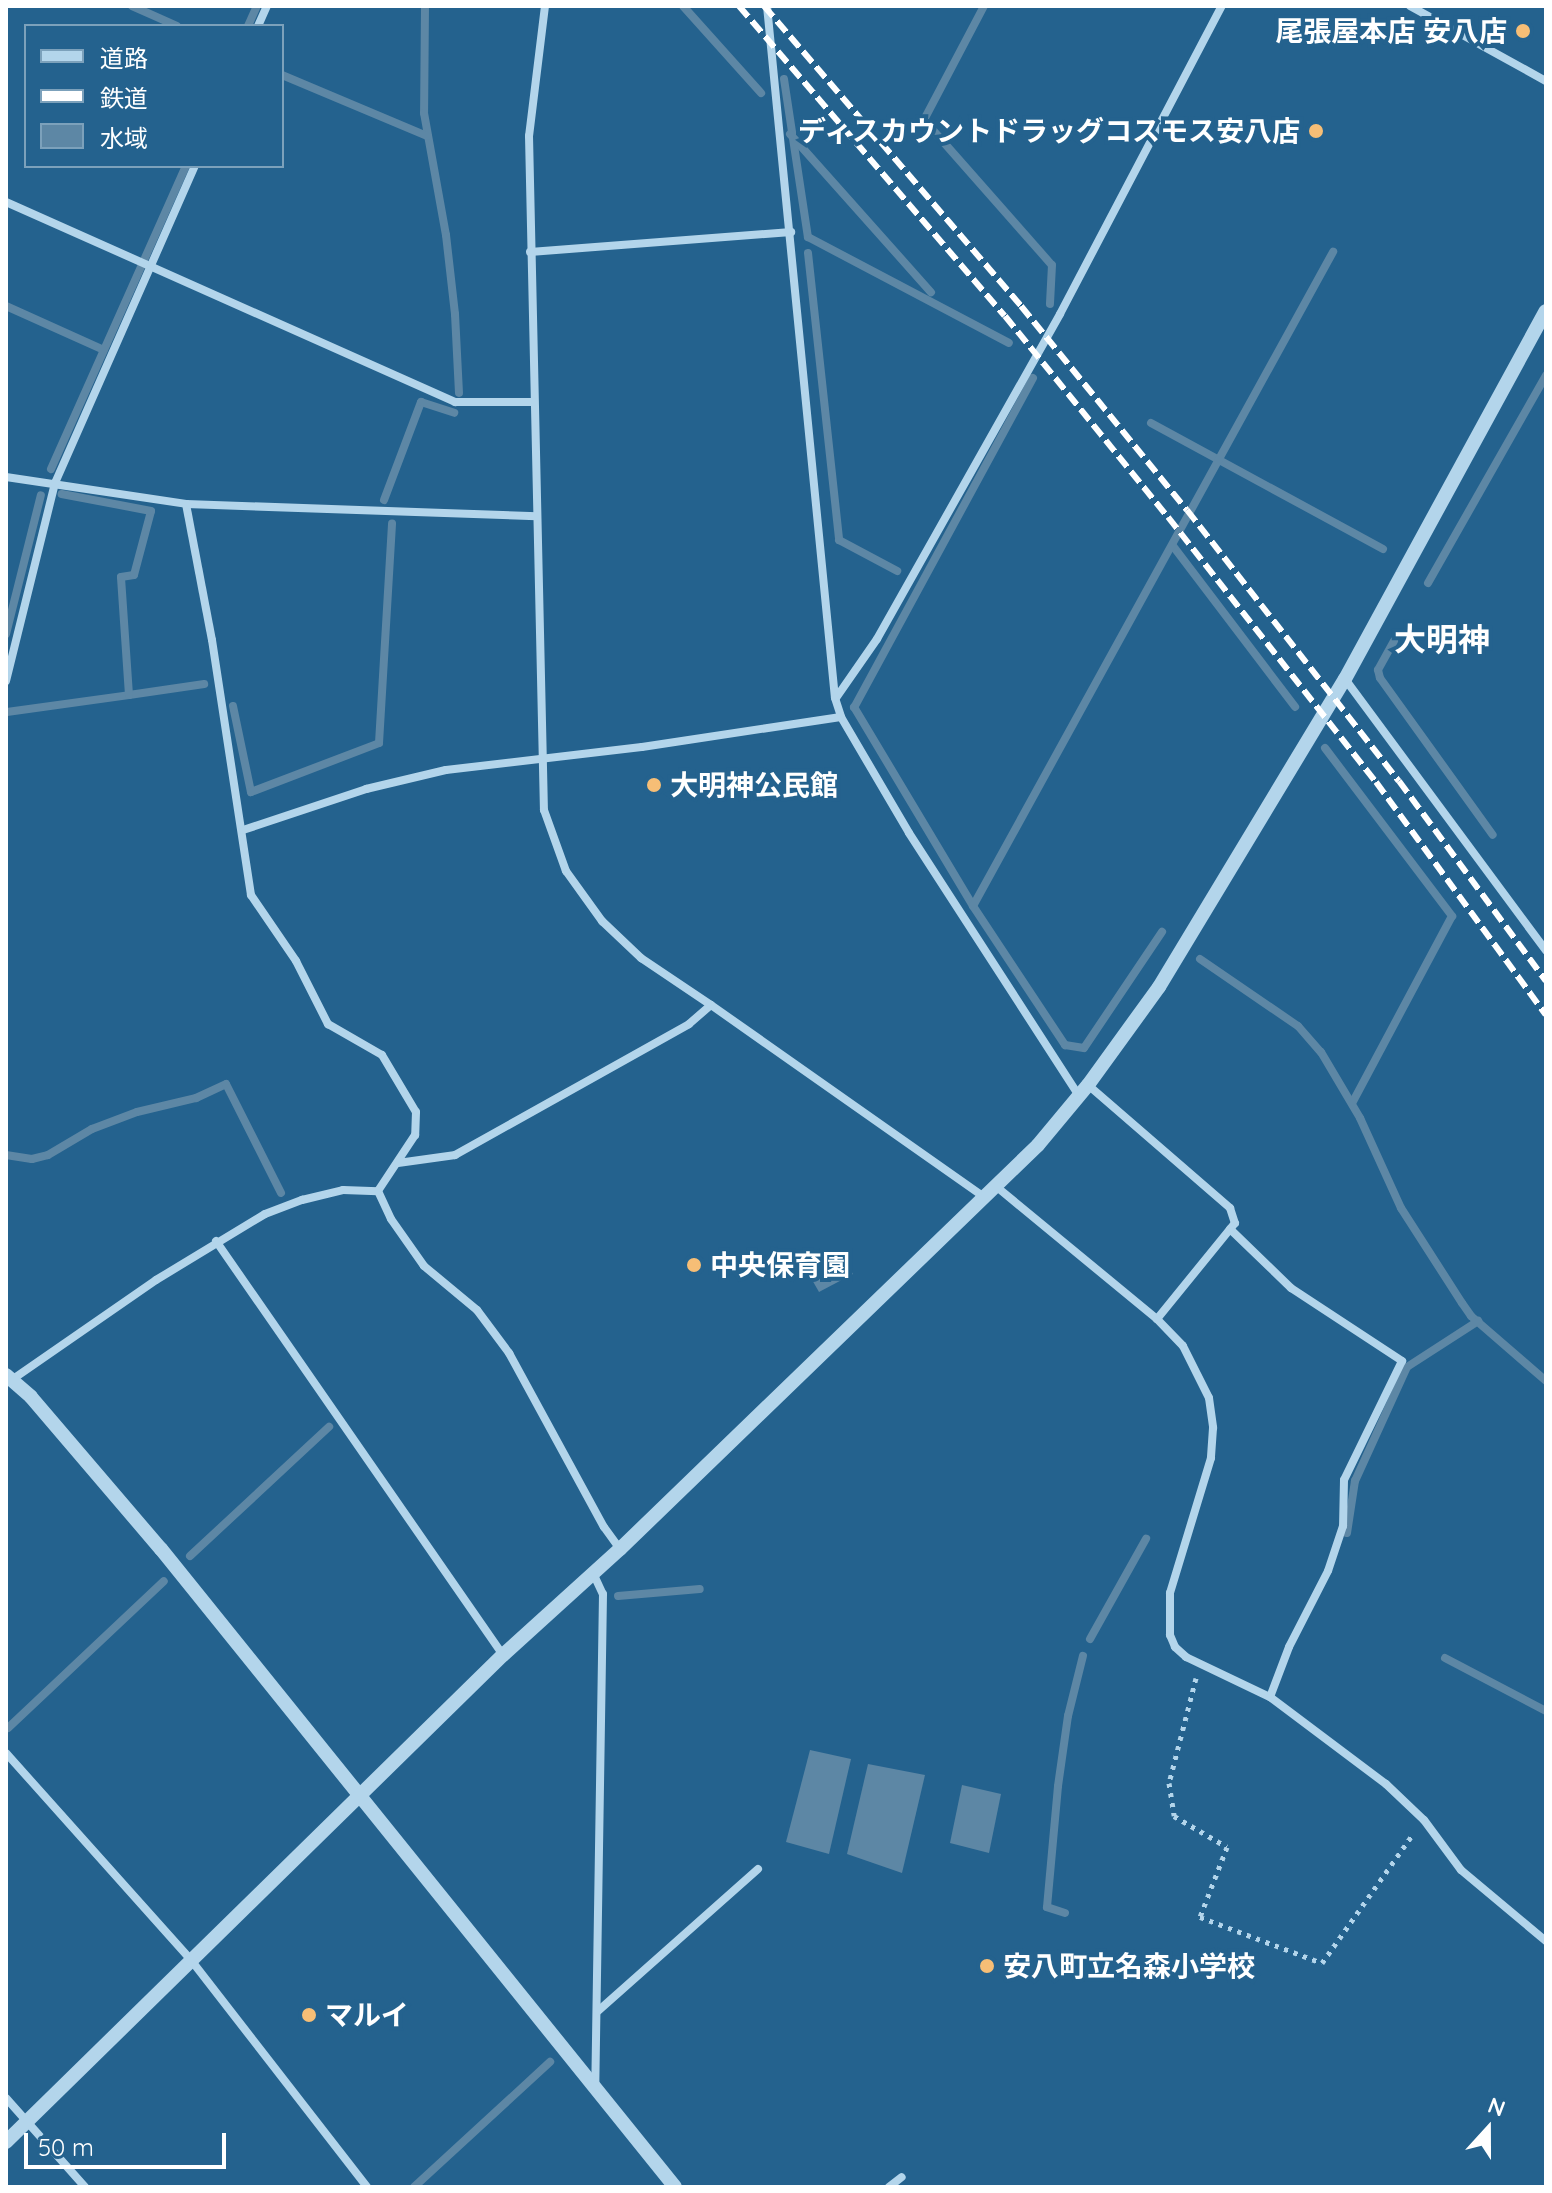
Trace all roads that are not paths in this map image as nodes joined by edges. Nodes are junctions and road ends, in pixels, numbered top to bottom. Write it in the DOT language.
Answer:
graph roads {
  1 [pos="545,6"];
  2 [pos="767,6"];
  3 [pos="1222,6"];
  4 [pos="1410,6"];
  5 [pos="1546,81"];
  6 [pos="194,168"];
  7 [pos="6,202"];
  8 [pos="791,232"];
  9 [pos="530,252"];
  10 [pos="150,266"];
  11 [pos="1546,311"];
  12 [pos="534,402"];
  13 [pos="6,477"];
  14 [pos="55,483"];
  15 [pos="186,504"];
  16 [pos="537,516"];
  17 [pos="1345,679"];
  18 [pos="6,681"];
  19 [pos="835,698"];
  20 [pos="841,717"];
  21 [pos="542,758"];
  22 [pos="243,830"];
  23 [pos="1546,951"];
  24 [pos="711,1005"];
  25 [pos="1084,1090"];
  26 [pos="398,1163"];
  27 [pos="378,1191"];
  28 [pos="992,1193"];
  29 [pos="1230,1229"];
  30 [pos="216,1241"];
  31 [pos="1157,1319"];
  32 [pos="9,1377"];
  33 [pos="620,1549"];
  34 [pos="593,1573"];
  35 [pos="503,1655"];
  36 [pos="1270,1697"];
  37 [pos="6,1753"];
  38 [pos="362,1796"];
  39 [pos="758,1869"];
  40 [pos="1546,1926"];
  41 [pos="1542,1938"];
  42 [pos="191,1960"];
  43 [pos="598,2011"];
  44 [pos="595,2087"];
  45 [pos="6,2098"];
  46 [pos="29,2120"];
  47 [pos="6,2142"];
  48 [pos="902,2177"];
  49 [pos="85,2187"];
  50 [pos="367,2187"];
  51 [pos="675,2187"];
  52 [pos="889,2187"];
  1 -- 9 [label="street"];
  2 -- 8 [label="street"];
  3 -- 19 [label="street"];
  4 -- 5 [label="street"];
  6 -- 10 [label="street"];
  7 -- 10 [label="street"];
  8 -- 9 [label="street"];
  8 -- 19 [label="street"];
  9 -- 12 [label="street"];
  10 -- 12 [label="street"];
  10 -- 14 [label="street"];
  11 -- 17 [label="street"];
  12 -- 16 [label="street"];
  13 -- 14 [label="street"];
  14 -- 15 [label="street"];
  14 -- 18 [label="street"];
  15 -- 16 [label="street"];
  15 -- 22 [label="street"];
  16 -- 21 [label="street"];
  17 -- 23 [label="street"];
  17 -- 25 [label="street"];
  19 -- 20 [label="street"];
  20 -- 21 [label="street"];
  20 -- 25 [label="street"];
  21 -- 22 [label="street"];
  21 -- 24 [label="street"];
  22 -- 26 [label="street"];
  24 -- 26 [label="street"];
  24 -- 28 [label="street"];
  25 -- 28 [label="street"];
  25 -- 29 [label="street"];
  26 -- 27 [label="street"];
  27 -- 30 [label="street"];
  27 -- 33 [label="street"];
  28 -- 31 [label="street"];
  28 -- 33 [label="street"];
  29 -- 31 [label="street"];
  29 -- 36 [label="street"];
  30 -- 32 [label="street"];
  30 -- 35 [label="street"];
  31 -- 36 [label="street"];
  32 -- 38 [label="street"];
  33 -- 34 [label="street"];
  34 -- 35 [label="street"];
  34 -- 43 [label="street"];
  35 -- 38 [label="street"];
  36 -- 41 [label="street"];
  37 -- 42 [label="street"];
  38 -- 42 [label="street"];
  38 -- 44 [label="street"];
  39 -- 43 [label="street"];
  40 -- 41 [label="street"];
  42 -- 46 [label="street"];
  42 -- 50 [label="street"];
  43 -- 44 [label="street"];
  44 -- 51 [label="street"];
  45 -- 46 [label="street"];
  46 -- 47 [label="street"];
  46 -- 49 [label="street"];
  48 -- 52 [label="street"];
}
